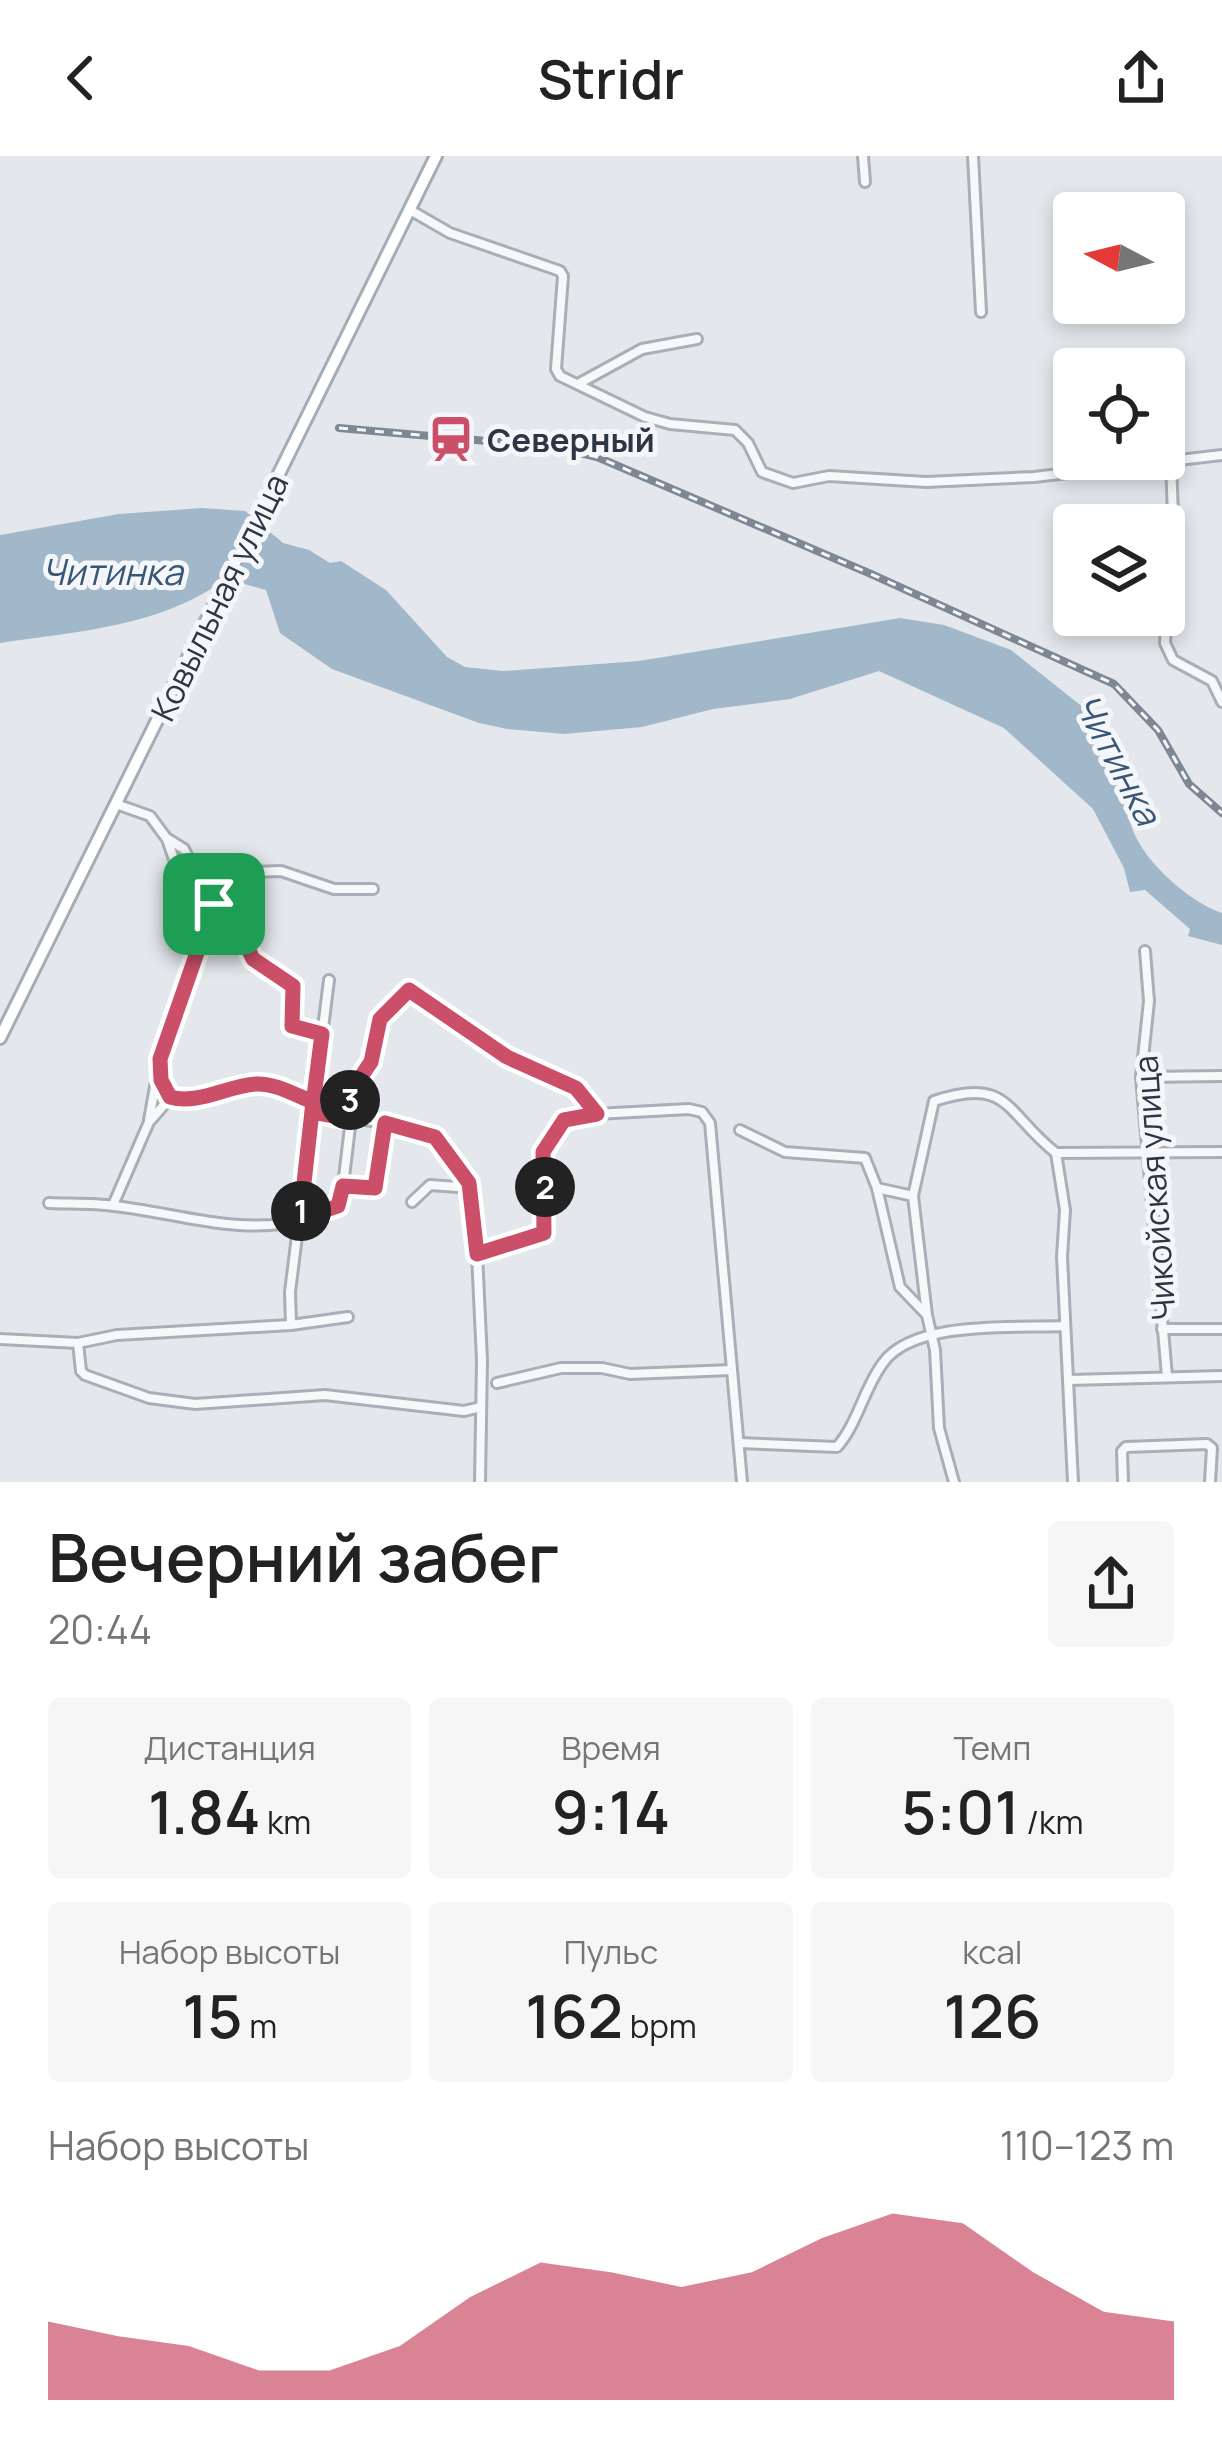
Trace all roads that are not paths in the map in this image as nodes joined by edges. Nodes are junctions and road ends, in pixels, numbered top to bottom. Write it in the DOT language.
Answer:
graph roads {
  1 [pos="436,156"];
  2 [pos="863,156"];
  3 [pos="973,156"];
  4 [pos="865,182"];
  5 [pos="410,210"];
  6 [pos="981,312"];
  7 [pos="697,340"];
  8 [pos="577,385"];
  9 [pos="1222,455"];
  10 [pos="1185,459"];
  11 [pos="1053,474"];
  12 [pos="1172,480"];
  13 [pos="1222,702"];
  14 [pos="116,804"];
  15 [pos="167,838"];
  16 [pos="373,889"];
  17 [pos="214,904"];
  18 [pos="1145,952"];
  19 [pos="329,980"];
  20 [pos="322,1034"];
  21 [pos="0,1038"];
  22 [pos="158,1065"];
  23 [pos="1222,1076"];
  24 [pos="1141,1077"];
  25 [pos="170,1097"];
  26 [pos="312,1107"];
  27 [pos="597,1114"];
  28 [pos="347,1118"];
  29 [pos="149,1122"];
  30 [pos="385,1123"];
  31 [pos="740,1130"];
  32 [pos="1222,1152"];
  33 [pos="1056,1153"];
  34 [pos="1147,1154"];
  35 [pos="343,1186"];
  36 [pos="471,1188"];
  37 [pos="877,1188"];
  38 [pos="913,1196"];
  39 [pos="412,1202"];
  40 [pos="49,1203"];
  41 [pos="112,1205"];
  42 [pos="300,1219"];
  43 [pos="477,1254"];
  44 [pos="927,1315"];
  45 [pos="348,1317"];
  46 [pos="291,1325"];
  47 [pos="1065,1326"];
  48 [pos="1162,1329"];
  49 [pos="1222,1329"];
  50 [pos="932,1334"];
  51 [pos="0,1339"];
  52 [pos="78,1343"];
  53 [pos="733,1370"];
  54 [pos="1167,1376"];
  55 [pos="1222,1376"];
  56 [pos="1069,1380"];
  57 [pos="496,1383"];
  58 [pos="482,1407"];
  59 [pos="739,1443"];
  60 [pos="481,1482"];
  61 [pos="742,1482"];
  62 [pos="954,1482"];
  63 [pos="1073,1482"];
  64 [pos="1124,1482"];
  65 [pos="1210,1482"];
  1 -- 5 [label="main road, Ковыльная улица"];
  2 -- 4 [label="street"];
  3 -- 6 [label="street"];
  5 -- 8 [label="street"];
  5 -- 14 [label="main road, Ковыльная улица"];
  7 -- 8 [label="street"];
  8 -- 11 [label="street"];
  9 -- 10 [label="street"];
  12 -- 13 [label="street"];
  14 -- 15 [label="street"];
  14 -- 21 [label="main road, Ковыльная улица"];
  15 -- 16 [label="street"];
  15 -- 17 [label="street"];
  17 -- 20 [label="street"];
  17 -- 22 [label="street"];
  18 -- 24 [label="street, Чикойская улица"];
  19 -- 20 [label="street"];
  20 -- 26 [label="street"];
  22 -- 25 [label="street"];
  22 -- 29 [label="street"];
  23 -- 24 [label="street"];
  24 -- 34 [label="street, Чикойская улица"];
  25 -- 26 [label="street"];
  25 -- 29 [label="street"];
  26 -- 28 [label="street"];
  26 -- 42 [label="street"];
  27 -- 28 [label="street"];
  27 -- 43 [label="street"];
  27 -- 53 [label="street"];
  28 -- 30 [label="street"];
  28 -- 35 [label="street"];
  29 -- 41 [label="street"];
  30 -- 35 [label="street"];
  30 -- 36 [label="street"];
  31 -- 37 [label="street"];
  32 -- 34 [label="street"];
  33 -- 34 [label="street"];
  33 -- 38 [label="street"];
  33 -- 47 [label="street"];
  34 -- 48 [label="street, Чикойская улица"];
  35 -- 42 [label="street"];
  36 -- 39 [label="street"];
  36 -- 43 [label="street"];
  37 -- 38 [label="street"];
  37 -- 44 [label="street"];
  38 -- 44 [label="street"];
  40 -- 41 [label="street"];
  41 -- 42 [label="street"];
  42 -- 46 [label="street"];
  43 -- 58 [label="street"];
  44 -- 50 [label="street"];
  45 -- 46 [label="street"];
  46 -- 52 [label="street"];
  47 -- 50 [label="street"];
  47 -- 56 [label="street"];
  48 -- 49 [label="street"];
  48 -- 54 [label="street, Чикойская улица"];
  50 -- 59 [label="street"];
  50 -- 62 [label="street"];
  51 -- 52 [label="street"];
  52 -- 58 [label="street"];
  53 -- 57 [label="street"];
  53 -- 59 [label="street"];
  54 -- 55 [label="street"];
  54 -- 56 [label="street"];
  56 -- 63 [label="street"];
  58 -- 60 [label="street"];
  59 -- 61 [label="street"];
  64 -- 65 [label="street"];
}
